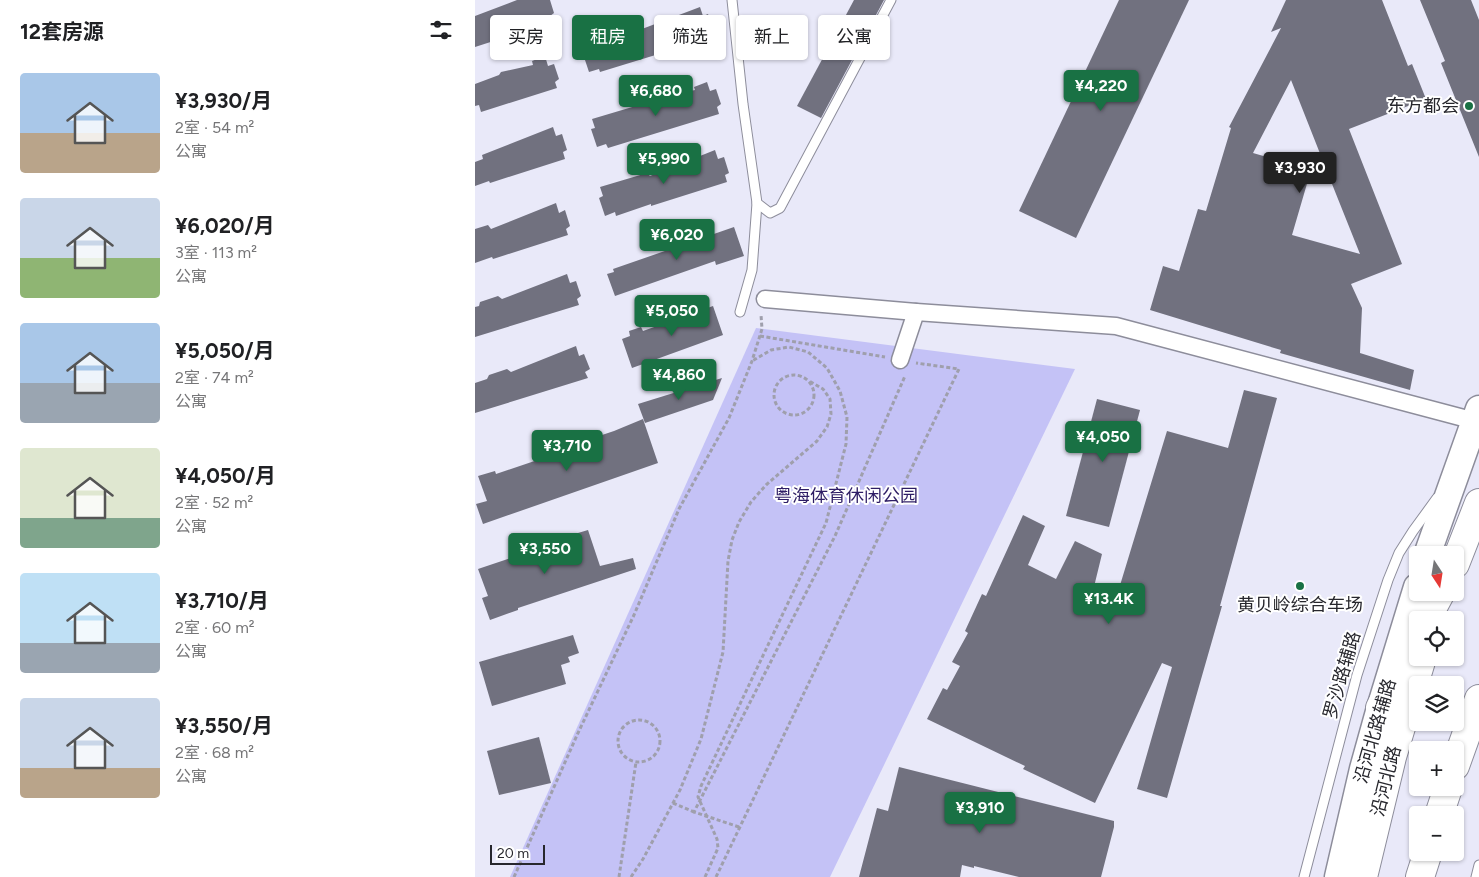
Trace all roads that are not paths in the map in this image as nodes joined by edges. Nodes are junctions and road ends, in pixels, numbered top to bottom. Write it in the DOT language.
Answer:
graph roads {
  1 [pos="732,0"];
  2 [pos="891,0"];
  3 [pos="757,202"];
  4 [pos="765,299"];
  5 [pos="740,312"];
  6 [pos="916,312"];
  7 [pos="906,361"];
  8 [pos="1477,415"];
  9 [pos="1457,469"];
  10 [pos="1479,503"];
  11 [pos="1430,546"];
  12 [pos="1462,546"];
  13 [pos="1413,601"];
  14 [pos="1409,652"];
  15 [pos="1420,666"];
  16 [pos="1479,699"];
  17 [pos="1380,708"];
  18 [pos="1464,741"];
  19 [pos="1425,861"];
  20 [pos="1438,861"];
  21 [pos="1479,865"];
  22 [pos="1304,877"];
  23 [pos="1338,877"];
  24 [pos="1363,877"];
  25 [pos="1420,877"];
  26 [pos="1436,877"];
  27 [pos="1476,877"];
  1 -- 3 [label="lane"];
  2 -- 3 [label="lane"];
  3 -- 5 [label="lane"];
  4 -- 6 [label="street"];
  6 -- 7 [label="street"];
  6 -- 8 [label="street"];
  8 -- 9 [label="main road"];
  9 -- 11 [label="main road"];
  9 -- 22 [label="lane, 罗沙路辅路"];
  10 -- 12 [label="highway"];
  13 -- 17 [label="main road, 沿河北路辅路"];
  14 -- 17 [label="highway"];
  15 -- 24 [label="highway, 沿河北路"];
  16 -- 18 [label="highway"];
  17 -- 23 [label="main road, 沿河北路辅路"];
  19 -- 25 [label="highway"];
  20 -- 26 [label="highway"];
  21 -- 27 [label="lane"];
}
